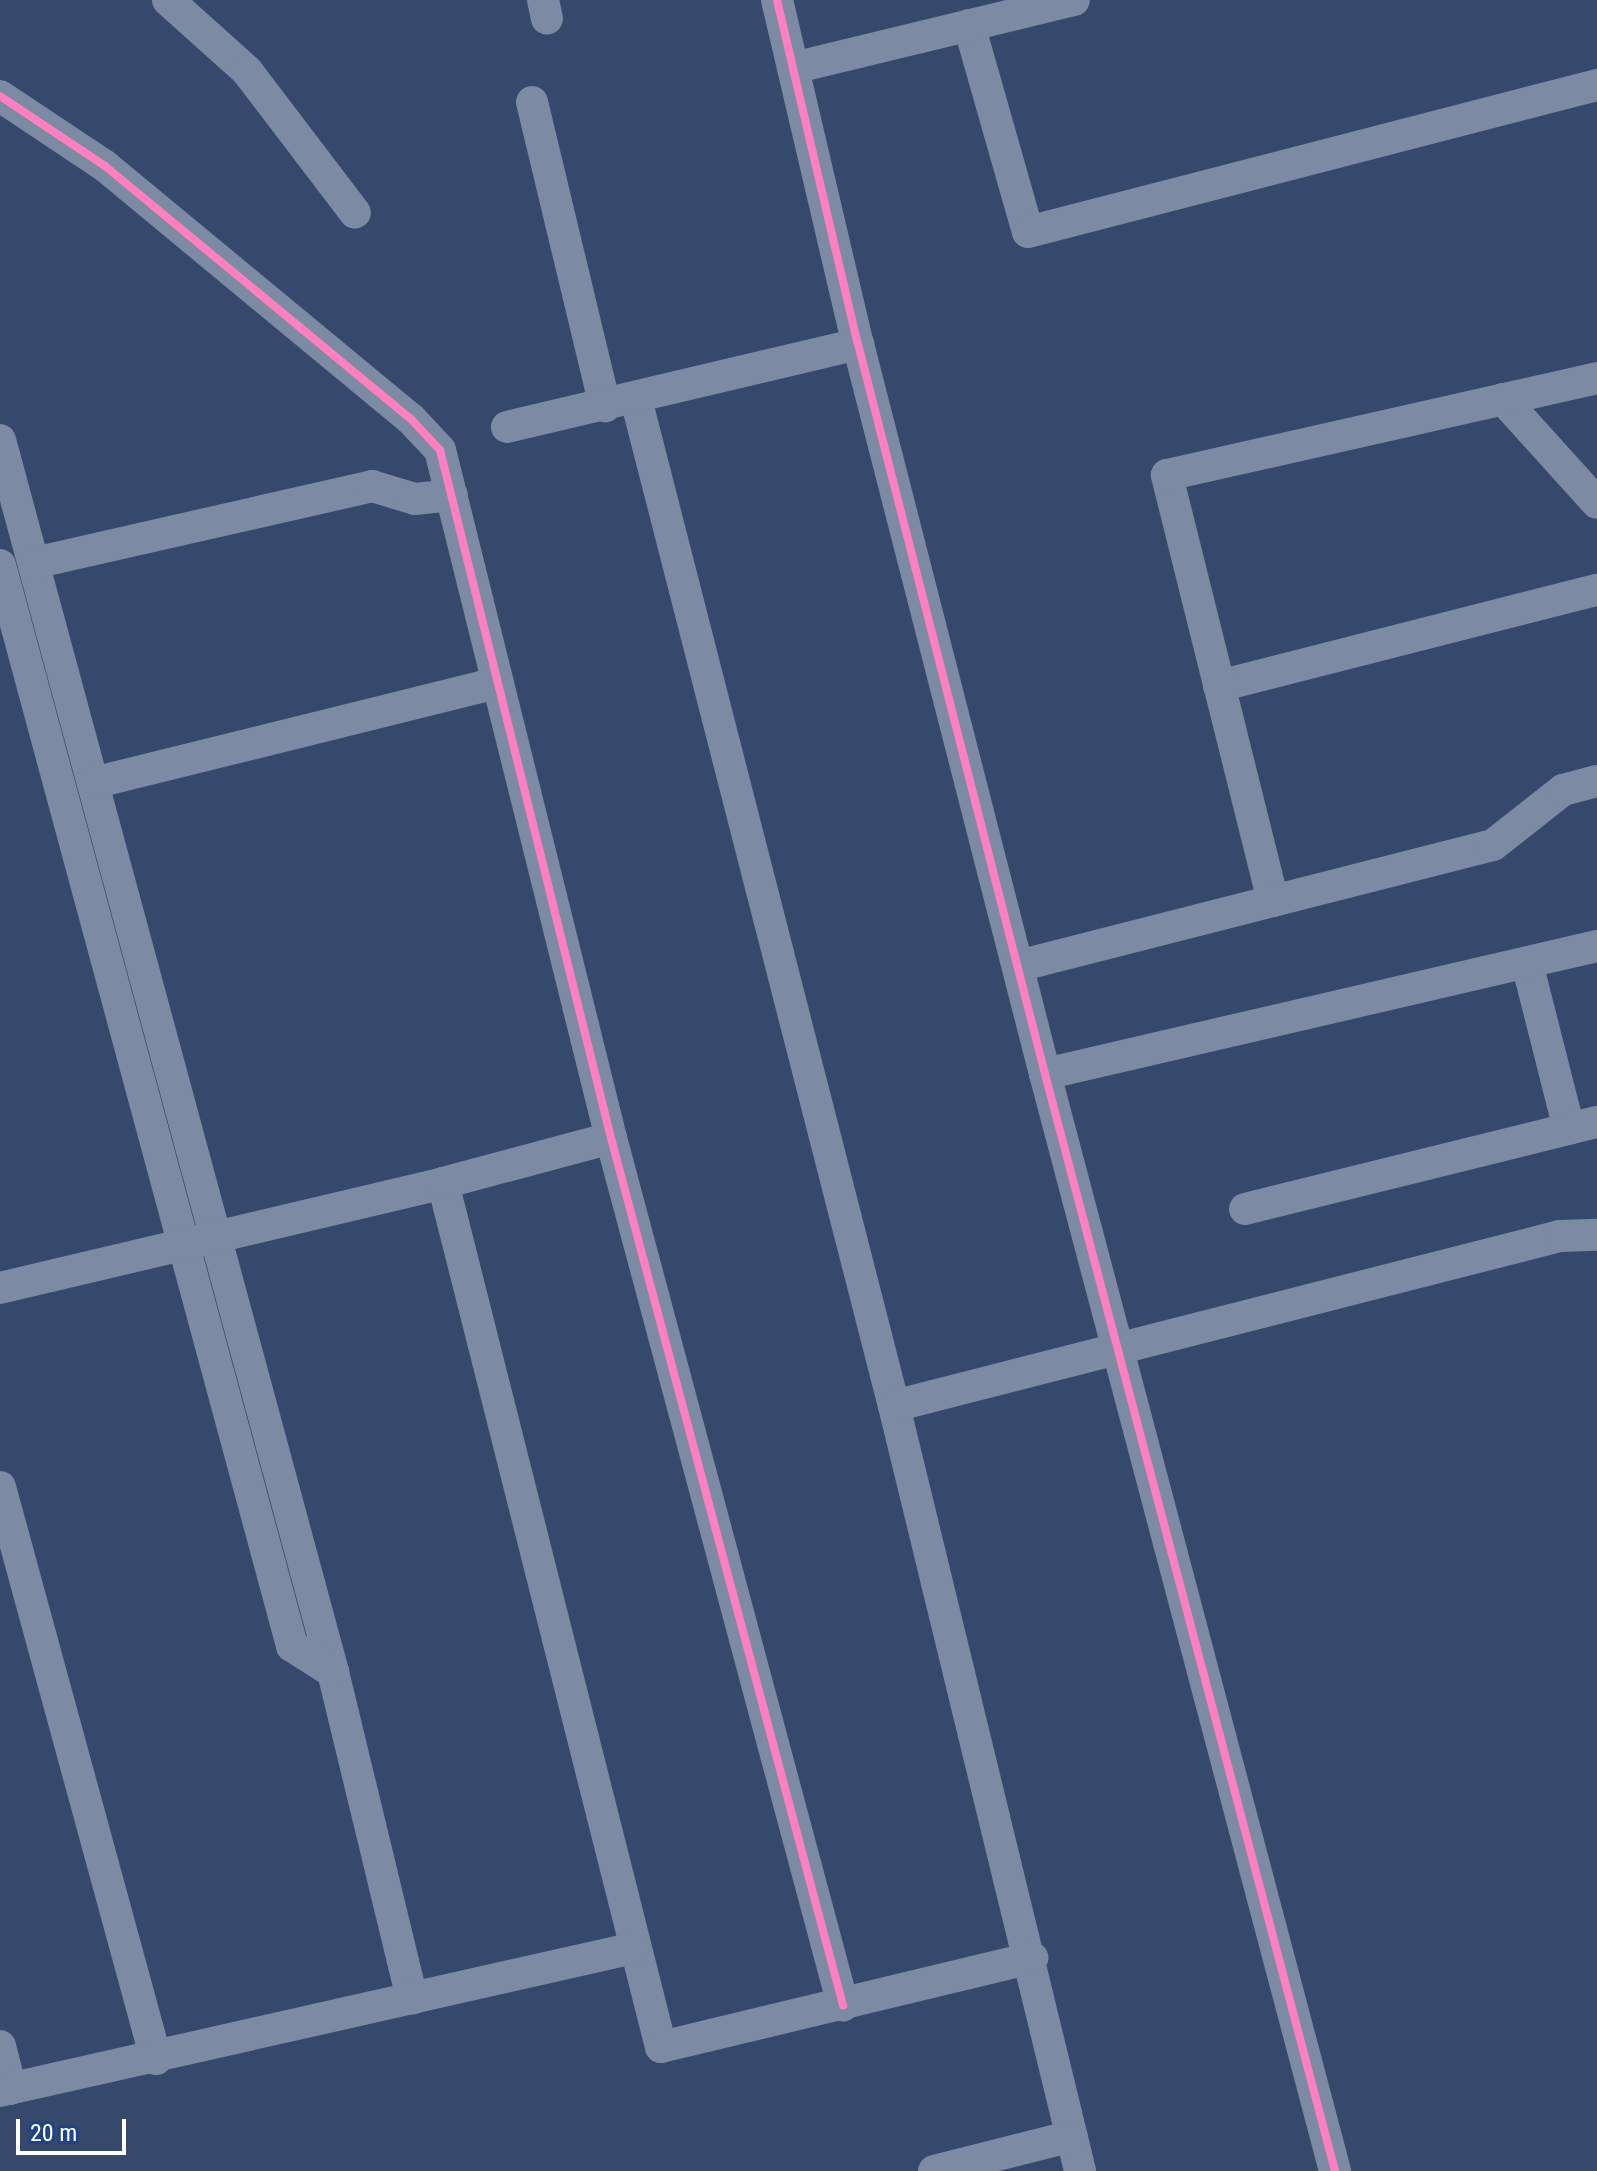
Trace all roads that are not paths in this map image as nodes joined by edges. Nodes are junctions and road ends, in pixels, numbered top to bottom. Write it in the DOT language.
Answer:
graph roads {
  1 [pos="168,0"];
  2 [pos="777,0"];
  3 [pos="1074,0"];
  4 [pos="969,25"];
  5 [pos="793,68"];
  6 [pos="1597,85"];
  7 [pos="0,96"];
  8 [pos="532,102"];
  9 [pos="355,213"];
  10 [pos="858,344"];
  11 [pos="1597,378"];
  12 [pos="1503,399"];
  13 [pos="620,402"];
  14 [pos="507,427"];
  15 [pos="0,440"];
  16 [pos="452,495"];
  17 [pos="1597,503"];
  18 [pos="34,563"];
  19 [pos="0,565"];
  20 [pos="1597,590"];
  21 [pos="498,683"];
  22 [pos="1219,686"];
  23 [pos="1597,781"];
  24 [pos="93,783"];
  25 [pos="1273,901"];
  26 [pos="1597,946"];
  27 [pos="1527,963"];
  28 [pos="1018,966"];
  29 [pos="1045,1074"];
  30 [pos="1583,1125"];
  31 [pos="611,1138"];
  32 [pos="443,1183"];
  33 [pos="1245,1209"];
  34 [pos="1597,1235"];
  35 [pos="215,1237"];
  36 [pos="181,1245"];
  37 [pos="0,1288"];
  38 [pos="1117,1350"];
  39 [pos="894,1406"];
  40 [pos="0,1487"];
  41 [pos="8,1546"];
  42 [pos="333,1672"];
  43 [pos="634,1948"];
  44 [pos="1032,1958"];
  45 [pos="412,1999"];
  46 [pos="843,2005"];
  47 [pos="0,2046"];
  48 [pos="156,2059"];
  49 [pos="5,2090"];
  50 [pos="1072,2136"];
  51 [pos="934,2171"];
  52 [pos="1080,2171"];
  53 [pos="1335,2171"];
  1 -- 9 [label="street"];
  2 -- 5 [label="street"];
  3 -- 4 [label="street"];
  4 -- 5 [label="street"];
  4 -- 6 [label="street"];
  5 -- 10 [label="street"];
  7 -- 16 [label="street"];
  8 -- 13 [label="street"];
  10 -- 13 [label="street"];
  10 -- 28 [label="street"];
  11 -- 12 [label="street"];
  12 -- 17 [label="street"];
  12 -- 22 [label="street"];
  13 -- 14 [label="street"];
  13 -- 39 [label="street"];
  15 -- 18 [label="street"];
  16 -- 18 [label="street"];
  16 -- 21 [label="street"];
  18 -- 24 [label="street"];
  19 -- 36 [label="street"];
  20 -- 22 [label="street"];
  21 -- 24 [label="street"];
  21 -- 31 [label="street"];
  22 -- 25 [label="street"];
  23 -- 25 [label="street"];
  24 -- 35 [label="street"];
  25 -- 28 [label="street"];
  26 -- 27 [label="street"];
  27 -- 29 [label="street"];
  27 -- 30 [label="street"];
  28 -- 29 [label="street"];
  29 -- 38 [label="street"];
  30 -- 33 [label="street"];
  31 -- 32 [label="street"];
  31 -- 46 [label="street"];
  32 -- 35 [label="street"];
  32 -- 43 [label="street"];
  34 -- 38 [label="street"];
  35 -- 36 [label="street"];
  35 -- 42 [label="street"];
  36 -- 37 [label="street"];
  36 -- 42 [label="street"];
  38 -- 39 [label="street"];
  38 -- 53 [label="street"];
  39 -- 44 [label="street"];
  40 -- 41 [label="street"];
  41 -- 48 [label="street"];
  42 -- 45 [label="street"];
  43 -- 45 [label="street"];
  43 -- 46 [label="street"];
  44 -- 46 [label="street"];
  44 -- 50 [label="street"];
  45 -- 48 [label="street"];
  47 -- 49 [label="street"];
  48 -- 49 [label="street"];
  50 -- 51 [label="street"];
  50 -- 52 [label="street"];
}
